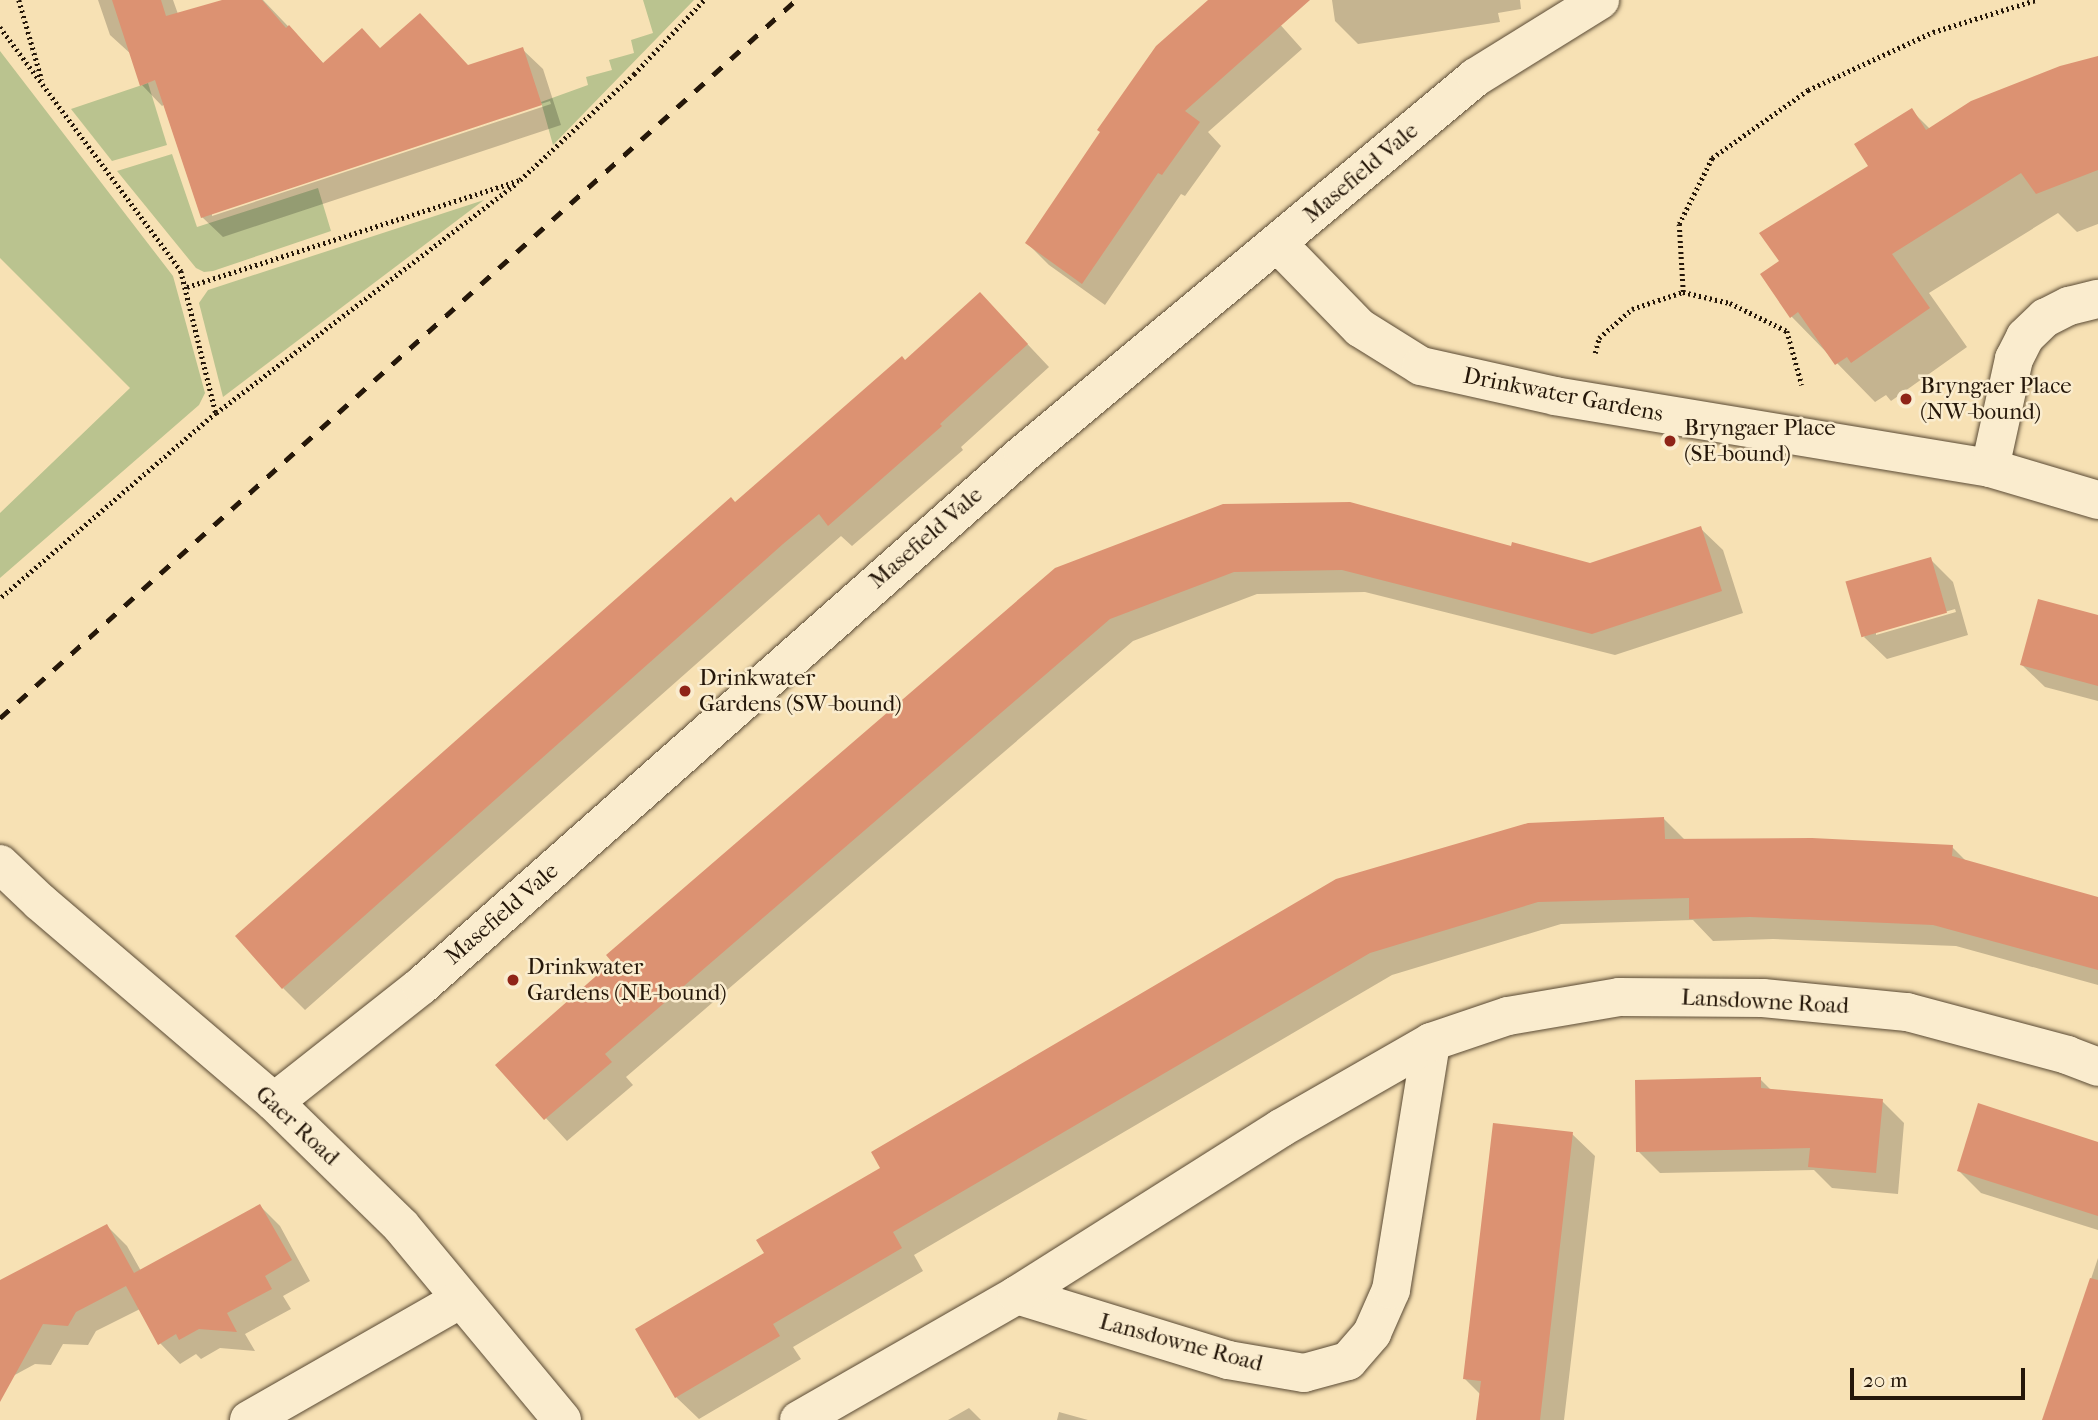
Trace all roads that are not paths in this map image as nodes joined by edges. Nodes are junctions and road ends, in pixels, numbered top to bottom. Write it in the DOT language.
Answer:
graph roads {
  1 [pos="1600,0"];
  2 [pos="1277,243"];
  3 [pos="2098,299"];
  4 [pos="1990,468"];
  5 [pos="2098,500"];
  6 [pos="0,864"];
  7 [pos="1431,1042"];
  8 [pos="2098,1067"];
  9 [pos="274,1102"];
  10 [pos="1017,1295"];
  11 [pos="460,1299"];
  12 [pos="249,1420"];
  13 [pos="562,1420"];
  14 [pos="799,1420"];
  1 -- 2 [label="street, Masefield Vale"];
  2 -- 4 [label="street, Drinkwater Gardens"];
  2 -- 9 [label="street, Masefield Vale"];
  3 -- 4 [label="street"];
  4 -- 5 [label="street, Drinkwater Gardens"];
  6 -- 9 [label="street, Gaer Road"];
  7 -- 8 [label="street, Lansdowne Road"];
  7 -- 10 [label="street, Lansdowne Road"];
  7 -- 10 [label="street, Lansdowne Road"];
  9 -- 11 [label="street, Gaer Road"];
  10 -- 14 [label="street, Lansdowne Road"];
  11 -- 12 [label="street"];
  11 -- 13 [label="street, Gaer Road"];
}
